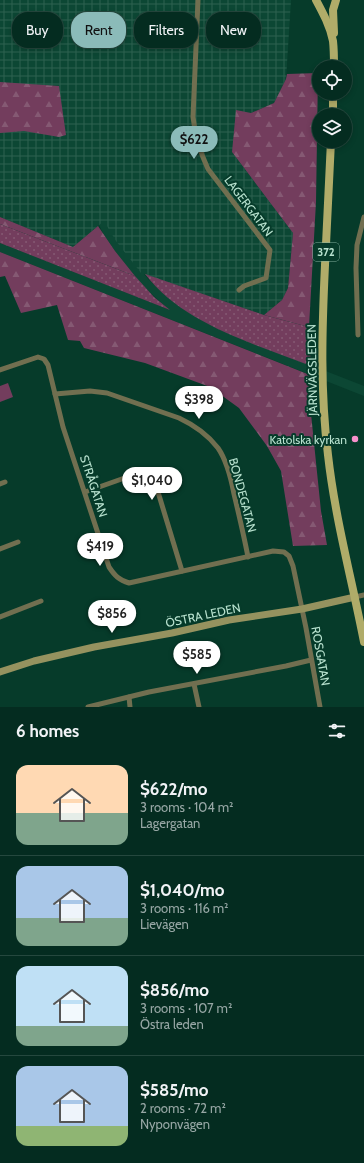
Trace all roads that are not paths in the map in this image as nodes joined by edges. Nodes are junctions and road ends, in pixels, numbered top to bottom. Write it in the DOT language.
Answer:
graph roads {
  1 [pos="198,0"];
  2 [pos="316,0"];
  3 [pos="336,0"];
  4 [pos="333,42"];
  5 [pos="334,60"];
  6 [pos="331,148"];
  7 [pos="364,218"];
  8 [pos="239,290"];
  9 [pos="358,335"];
  10 [pos="0,370"];
  11 [pos="55,394"];
  12 [pos="85,492"];
  13 [pos="18,542"];
  14 [pos="0,549"];
  15 [pos="248,557"];
  16 [pos="182,571"];
  17 [pos="364,595"];
  18 [pos="355,597"];
  19 [pos="41,601"];
  20 [pos="302,608"];
  21 [pos="0,617"];
  22 [pos="364,642"];
  23 [pos="311,660"];
  24 [pos="0,672"];
  25 [pos="194,684"];
  26 [pos="129,697"];
  27 [pos="97,706"];
  28 [pos="88,707"];
  29 [pos="130,707"];
  30 [pos="199,707"];
  31 [pos="320,707"];
  1 -- 8 [label="street, LAGERGATAN"];
  2 -- 4 [label="main road"];
  3 -- 4 [label="main road"];
  4 -- 5 [label="main road"];
  6 -- 18 [label="main road, JÄRNVÄGSLEDEN / 372"];
  7 -- 9 [label="street"];
  10 -- 11 [label="street, STRÅGATAN"];
  11 -- 12 [label="street, STRÅGATAN"];
  11 -- 15 [label="street, BONDEGATAN"];
  12 -- 16 [label="street, STRÅGATAN"];
  12 -- 16 [label="street"];
  13 -- 14 [label="street"];
  15 -- 16 [label="street, STRÅGATAN"];
  15 -- 20 [label="street, STRÅGATAN"];
  17 -- 18 [label="street, ÖSTRA LEDEN"];
  18 -- 20 [label="street, ÖSTRA LEDEN"];
  18 -- 22 [label="main road, JÄRNVÄGSLEDEN / 372"];
  19 -- 21 [label="street"];
  20 -- 23 [label="street, ROSGATAN"];
  20 -- 24 [label="street, ÖSTRA LEDEN"];
  23 -- 25 [label="street"];
  23 -- 31 [label="street, ROSGATAN"];
  25 -- 26 [label="street"];
  25 -- 30 [label="street"];
  26 -- 27 [label="street"];
  26 -- 29 [label="street"];
  27 -- 28 [label="street"];
}
